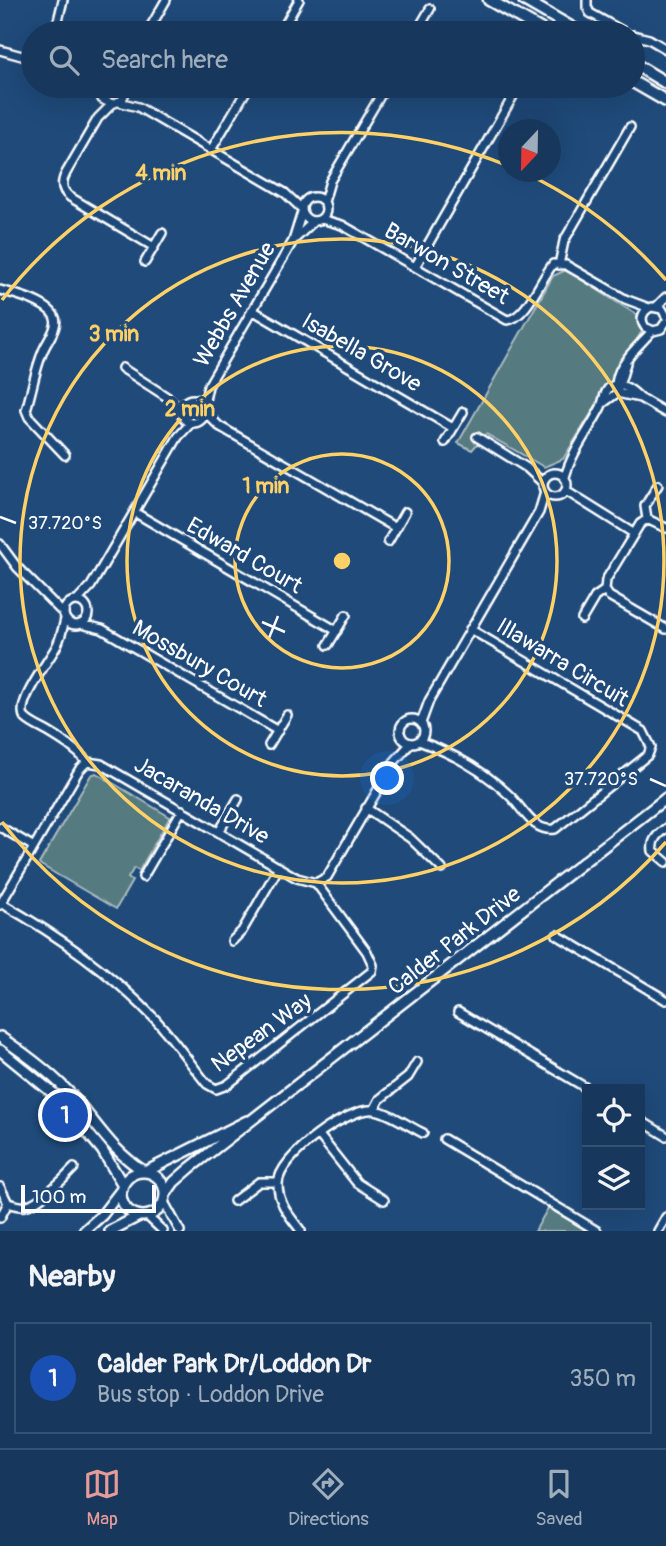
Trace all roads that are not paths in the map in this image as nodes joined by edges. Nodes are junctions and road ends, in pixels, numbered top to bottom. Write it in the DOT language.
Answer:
graph roads {
  1 [pos="63,0"];
  2 [pos="166,0"];
  3 [pos="299,0"];
  4 [pos="489,0"];
  5 [pos="524,0"];
  6 [pos="587,0"];
  7 [pos="430,9"];
  8 [pos="58,21"];
  9 [pos="154,21"];
  10 [pos="287,21"];
  11 [pos="423,21"];
  12 [pos="526,21"];
  13 [pos="560,21"];
  14 [pos="604,21"];
  15 [pos="645,38"];
  16 [pos="666,49"];
  17 [pos="0,50"];
  18 [pos="21,56"];
  19 [pos="645,70"];
  20 [pos="666,83"];
  21 [pos="645,89"];
  22 [pos="101,98"];
  23 [pos="110,98"];
  24 [pos="119,98"];
  25 [pos="131,98"];
  26 [pos="242,98"];
  27 [pos="379,98"];
  28 [pos="512,98"];
  29 [pos="666,102"];
  30 [pos="116,103"];
  31 [pos="138,107"];
  32 [pos="98,118"];
  33 [pos="630,127"];
  34 [pos="211,150"];
  35 [pos="330,181"];
  36 [pos="285,193"];
  37 [pos="311,198"];
  38 [pos="325,206"];
  39 [pos="302,210"];
  40 [pos="317,220"];
  41 [pos="342,225"];
  42 [pos="162,233"];
  43 [pos="293,241"];
  44 [pos="154,247"];
  45 [pos="145,262"];
  46 [pos="559,265"];
  47 [pos="415,267"];
  48 [pos="0,290"];
  49 [pos="666,297"];
  50 [pos="625,299"];
  51 [pos="652,307"];
  52 [pos="252,310"];
  53 [pos="666,314"];
  54 [pos="643,315"];
  55 [pos="666,322"];
  56 [pos="643,324"];
  57 [pos="652,331"];
  58 [pos="637,346"];
  59 [pos="122,368"];
  60 [pos="208,386"];
  61 [pos="618,388"];
  62 [pos="167,397"];
  63 [pos="190,400"];
  64 [pos="205,409"];
  65 [pos="463,412"];
  66 [pos="666,413"];
  67 [pos="182,414"];
  68 [pos="200,421"];
  69 [pos="191,423"];
  70 [pos="219,426"];
  71 [pos="453,428"];
  72 [pos="178,437"];
  73 [pos="477,437"];
  74 [pos="445,442"];
  75 [pos="65,455"];
  76 [pos="572,456"];
  77 [pos="527,468"];
  78 [pos="552,474"];
  79 [pos="565,477"];
  80 [pos="658,485"];
  81 [pos="544,488"];
  82 [pos="566,491"];
  83 [pos="554,497"];
  84 [pos="134,512"];
  85 [pos="405,512"];
  86 [pos="539,512"];
  87 [pos="647,520"];
  88 [pos="396,528"];
  89 [pos="666,528"];
  90 [pos="633,533"];
  91 [pos="388,542"];
  92 [pos="0,544"];
  93 [pos="91,586"];
  94 [pos="605,590"];
  95 [pos="47,596"];
  96 [pos="73,602"];
  97 [pos="87,610"];
  98 [pos="346,615"];
  99 [pos="64,616"];
  100 [pos="582,619"];
  101 [pos="78,625"];
  102 [pos="102,629"];
  103 [pos="470,629"];
  104 [pos="666,629"];
  105 [pos="337,631"];
  106 [pos="57,645"];
  107 [pos="328,645"];
  108 [pos="429,701"];
  109 [pos="287,715"];
  110 [pos="412,718"];
  111 [pos="421,723"];
  112 [pos="278,731"];
  113 [pos="424,733"];
  114 [pos="402,737"];
  115 [pos="415,742"];
  116 [pos="269,745"];
  117 [pos="443,750"];
  118 [pos="87,762"];
  119 [pos="394,762"];
  120 [pos="666,798"];
  121 [pos="238,799"];
  122 [pos="366,808"];
  123 [pos="182,810"];
  124 [pos="0,828"];
  125 [pos="666,828"];
  126 [pos="219,832"];
  127 [pos="34,847"];
  128 [pos="666,862"];
  129 [pos="279,867"];
  130 [pos="442,869"];
  131 [pos="143,877"];
  132 [pos="316,883"];
  133 [pos="1,904"];
  134 [pos="557,935"];
  135 [pos="232,941"];
  136 [pos="666,1000"];
  137 [pos="458,1012"];
  138 [pos="0,1037"];
  139 [pos="0,1050"];
  140 [pos="417,1062"];
  141 [pos="582,1085"];
  142 [pos="374,1110"];
  143 [pos="265,1112"];
  144 [pos="645,1123"];
  145 [pos="423,1133"];
  146 [pos="319,1135"];
  147 [pos="666,1136"];
  148 [pos="444,1139"];
  149 [pos="74,1168"];
  150 [pos="145,1172"];
  151 [pos="278,1182"];
  152 [pos="0,1187"];
  153 [pos="122,1187"];
  154 [pos="164,1198"];
  155 [pos="384,1200"];
  156 [pos="234,1201"];
  157 [pos="8,1203"];
  158 [pos="143,1216"];
  159 [pos="666,1217"];
  160 [pos="0,1218"];
  161 [pos="84,1231"];
  162 [pos="110,1231"];
  163 [pos="163,1231"];
  164 [pos="180,1231"];
  165 [pos="301,1231"];
  166 [pos="597,1231"];
  167 [pos="657,1231"];
  1 -- 8 [label="street"];
  2 -- 9 [label="street"];
  3 -- 10 [label="street"];
  4 -- 12 [label="main road"];
  5 -- 13 [label="main road"];
  6 -- 14 [label="street"];
  7 -- 11 [label="street"];
  15 -- 16 [label="street"];
  17 -- 18 [label="street"];
  19 -- 20 [label="main road"];
  21 -- 29 [label="main road"];
  22 -- 32 [label="street"];
  23 -- 30 [label="street"];
  24 -- 30 [label="street"];
  25 -- 31 [label="street"];
  26 -- 34 [label="street"];
  27 -- 35 [label="street"];
  28 -- 47 [label="street"];
  30 -- 31 [label="street"];
  30 -- 32 [label="street"];
  31 -- 34 [label="street"];
  32 -- 44 [label="street"];
  33 -- 46 [label="street"];
  34 -- 36 [label="street"];
  35 -- 37 [label="street, Webbs Avenue"];
  35 -- 38 [label="street, Webbs Avenue"];
  36 -- 37 [label="street"];
  36 -- 39 [label="street"];
  37 -- 38 [label="street, Barwon Street"];
  37 -- 39 [label="street, Webbs Avenue"];
  38 -- 40 [label="street, Webbs Avenue"];
  38 -- 41 [label="street, Barwon Street"];
  39 -- 40 [label="street"];
  39 -- 43 [label="street, Webbs Avenue"];
  40 -- 41 [label="street, Barwon Street"];
  40 -- 43 [label="street, Webbs Avenue"];
  41 -- 47 [label="street, Barwon Street"];
  42 -- 44 [label="street"];
  43 -- 52 [label="street, Webbs Avenue"];
  44 -- 45 [label="street"];
  46 -- 47 [label="street, Barwon Street"];
  46 -- 50 [label="street"];
  48 -- 75 [label="street"];
  49 -- 51 [label="street"];
  50 -- 51 [label="street"];
  50 -- 54 [label="street"];
  51 -- 53 [label="street"];
  51 -- 54 [label="street"];
  52 -- 60 [label="street, Webbs Avenue"];
  52 -- 71 [label="street, Isabella Grove"];
  54 -- 56 [label="street"];
  55 -- 57 [label="street"];
  56 -- 57 [label="street"];
  56 -- 58 [label="street"];
  57 -- 58 [label="street"];
  58 -- 61 [label="street"];
  59 -- 62 [label="street"];
  60 -- 63 [label="street, Webbs Avenue"];
  60 -- 64 [label="street, Webbs Avenue"];
  61 -- 66 [label="street"];
  61 -- 76 [label="street"];
  62 -- 63 [label="street"];
  62 -- 67 [label="street"];
  63 -- 64 [label="street"];
  63 -- 67 [label="street, Webbs Avenue"];
  64 -- 68 [label="street"];
  64 -- 70 [label="street"];
  65 -- 71 [label="street"];
  67 -- 69 [label="street"];
  67 -- 72 [label="street"];
  68 -- 69 [label="street"];
  68 -- 70 [label="street"];
  69 -- 72 [label="street"];
  70 -- 88 [label="street"];
  71 -- 74 [label="street"];
  72 -- 84 [label="street"];
  73 -- 77 [label="street"];
  76 -- 78 [label="street"];
  76 -- 79 [label="street"];
  77 -- 78 [label="street"];
  77 -- 81 [label="street"];
  78 -- 79 [label="street"];
  78 -- 81 [label="street"];
  79 -- 82 [label="street"];
  80 -- 87 [label="street"];
  81 -- 83 [label="street"];
  81 -- 86 [label="street"];
  82 -- 83 [label="street"];
  82 -- 90 [label="street"];
  83 -- 86 [label="street"];
  84 -- 93 [label="street"];
  84 -- 105 [label="street, Edward Court"];
  85 -- 88 [label="street"];
  86 -- 103 [label="street"];
  87 -- 89 [label="street"];
  87 -- 90 [label="street"];
  88 -- 91 [label="street"];
  90 -- 94 [label="street"];
  92 -- 95 [label="street, Mossbury Court"];
  93 -- 96 [label="street"];
  93 -- 97 [label="street"];
  94 -- 100 [label="street"];
  94 -- 104 [label="street"];
  95 -- 96 [label="street, Mossbury Court"];
  95 -- 99 [label="street, Mossbury Court"];
  96 -- 97 [label="street, Mossbury Court"];
  96 -- 99 [label="street"];
  97 -- 101 [label="street"];
  97 -- 102 [label="street, Mossbury Court"];
  98 -- 105 [label="street"];
  99 -- 101 [label="street, Mossbury Court"];
  99 -- 106 [label="street"];
  101 -- 102 [label="street, Mossbury Court"];
  101 -- 106 [label="street"];
  102 -- 112 [label="street, Mossbury Court"];
  103 -- 108 [label="street"];
  103 -- 117 [label="street, Illawarra Circuit"];
  105 -- 107 [label="street"];
  106 -- 118 [label="street"];
  108 -- 110 [label="street"];
  108 -- 111 [label="street"];
  109 -- 112 [label="street, Mossbury Court"];
  110 -- 111 [label="street"];
  110 -- 114 [label="street"];
  111 -- 113 [label="street"];
  112 -- 116 [label="street, Mossbury Court"];
  113 -- 115 [label="street"];
  113 -- 117 [label="street, Illawarra Circuit"];
  114 -- 115 [label="street"];
  114 -- 119 [label="street"];
  115 -- 117 [label="street, Illawarra Circuit"];
  115 -- 119 [label="street"];
  118 -- 123 [label="street, Jacaranda Drive"];
  118 -- 127 [label="street"];
  119 -- 122 [label="street"];
  120 -- 143 [label="street, Calder Park Drive"];
  121 -- 126 [label="street"];
  122 -- 130 [label="street"];
  122 -- 132 [label="street"];
  123 -- 126 [label="street, Jacaranda Drive"];
  123 -- 131 [label="street"];
  124 -- 127 [label="street"];
  125 -- 128 [label="street"];
  126 -- 129 [label="street, Jacaranda Drive"];
  127 -- 133 [label="street"];
  129 -- 132 [label="street, Jacaranda Drive"];
  129 -- 135 [label="street"];
  132 -- 133 [label="street, Nepean Way"];
  134 -- 136 [label="street"];
  137 -- 141 [label="street"];
  138 -- 150 [label="street"];
  139 -- 153 [label="street"];
  140 -- 142 [label="street"];
  142 -- 145 [label="street"];
  142 -- 146 [label="street"];
  143 -- 150 [label="street, Calder Park Drive"];
  143 -- 154 [label="street, Calder Park Drive"];
  144 -- 147 [label="street"];
  146 -- 151 [label="street"];
  146 -- 155 [label="street"];
  148 -- 166 [label="street"];
  149 -- 157 [label="street"];
  150 -- 153 [label="street"];
  150 -- 154 [label="street"];
  151 -- 156 [label="street"];
  151 -- 165 [label="street"];
  152 -- 157 [label="street"];
  153 -- 158 [label="street"];
  153 -- 161 [label="street"];
  154 -- 158 [label="street"];
  154 -- 164 [label="street"];
  157 -- 160 [label="street"];
  158 -- 162 [label="street"];
  158 -- 163 [label="street"];
  159 -- 167 [label="street"];
}
